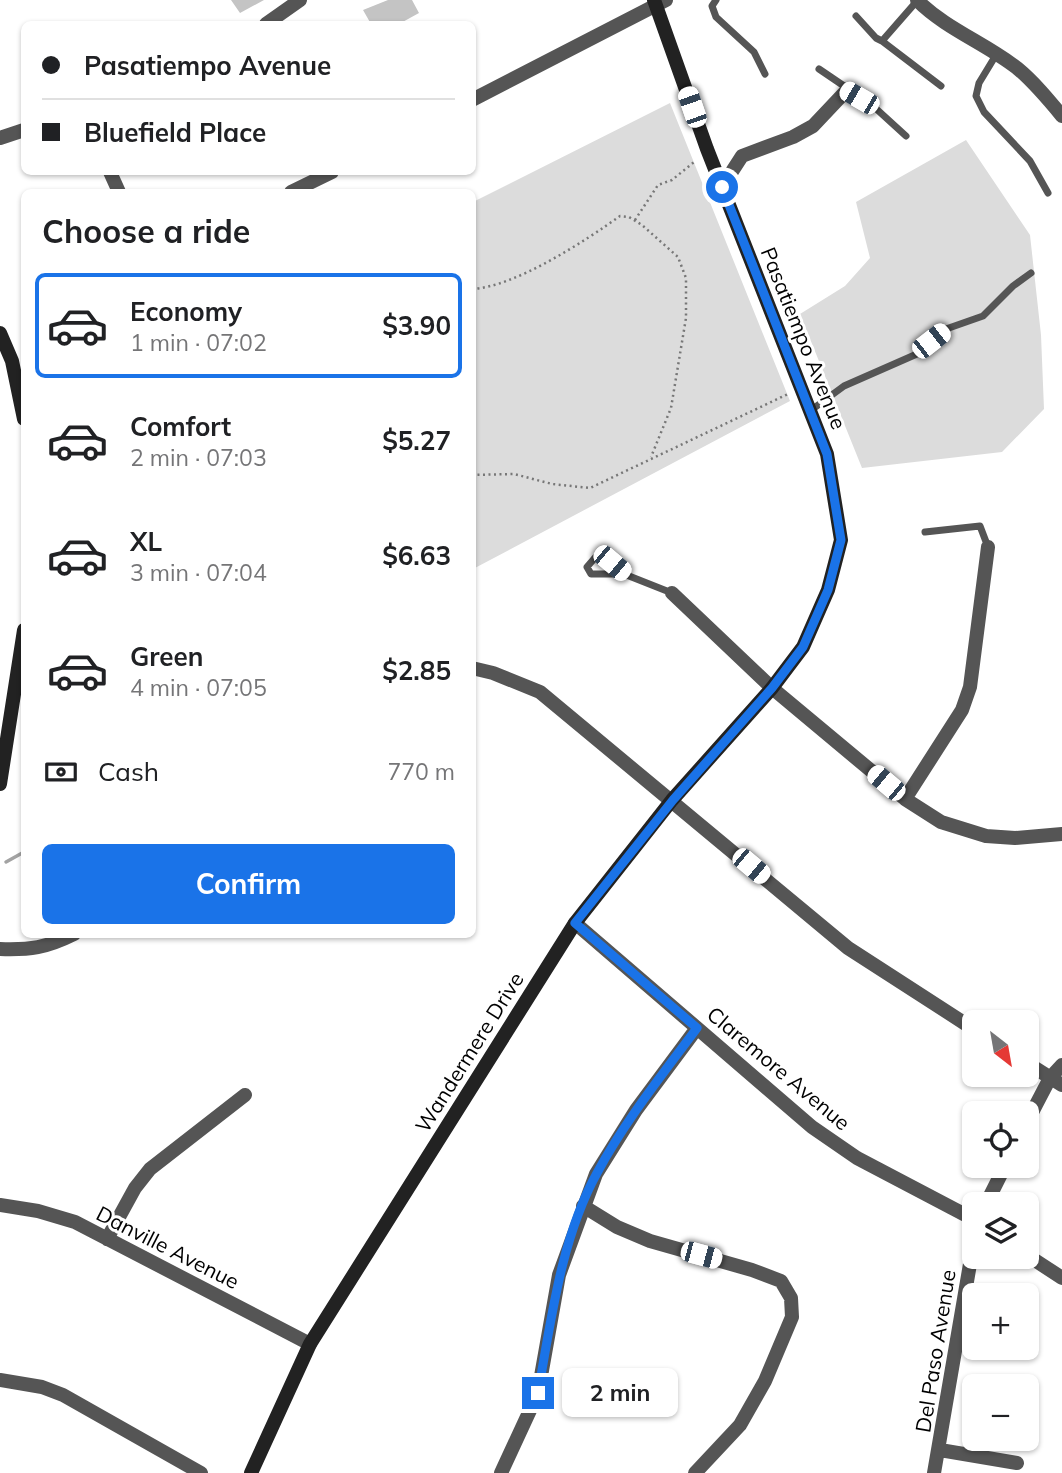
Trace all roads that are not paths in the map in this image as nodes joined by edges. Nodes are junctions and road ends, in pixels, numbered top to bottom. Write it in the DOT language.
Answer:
graph roads {
  1 [pos="300,0"];
  2 [pos="716,0"];
  3 [pos="917,0"];
  4 [pos="659,2"];
  5 [pos="856,16"];
  6 [pos="270,21"];
  7 [pos="882,41"];
  8 [pos="996,55"];
  9 [pos="819,69"];
  10 [pos="765,74"];
  11 [pos="941,86"];
  12 [pos="847,90"];
  13 [pos="476,98"];
  14 [pos="1062,116"];
  15 [pos="21,131"];
  16 [pos="906,136"];
  17 [pos="0,138"];
  18 [pos="326,175"];
  19 [pos="722,187"];
  20 [pos="297,189"];
  21 [pos="1048,193"];
  22 [pos="1031,273"];
  23 [pos="0,333"];
  24 [pos="21,404"];
  25 [pos="816,407"];
  26 [pos="925,532"];
  27 [pos="988,547"];
  28 [pos="624,574"];
  29 [pos="672,593"];
  30 [pos="21,649"];
  31 [pos="476,669"];
  32 [pos="772,688"];
  33 [pos="0,784"];
  34 [pos="905,799"];
  35 [pos="673,800"];
  36 [pos="1062,834"];
  37 [pos="575,923"];
  38 [pos="64,938"];
  39 [pos="0,949"];
  40 [pos="962,1022"];
  41 [pos="697,1028"];
  42 [pos="1062,1065"];
  43 [pos="1040,1072"];
  44 [pos="1056,1082"];
  45 [pos="245,1095"];
  46 [pos="1039,1105"];
  47 [pos="0,1205"];
  48 [pos="583,1206"];
  49 [pos="962,1213"];
  50 [pos="107,1239"];
  51 [pos="1039,1263"];
  52 [pos="969,1269"];
  53 [pos="1062,1278"];
  54 [pos="310,1344"];
  55 [pos="0,1380"];
  56 [pos="940,1450"];
  57 [pos="1017,1463"];
  58 [pos="201,1473"];
  59 [pos="251,1473"];
  60 [pos="501,1473"];
  61 [pos="695,1473"];
  62 [pos="934,1473"];
  1 -- 6 [label="street"];
  2 -- 10 [label="lane"];
  3 -- 7 [label="lane"];
  3 -- 8 [label="street"];
  4 -- 13 [label="street"];
  4 -- 19 [label="street, Pasatiempo Avenue"];
  5 -- 7 [label="lane"];
  7 -- 11 [label="lane"];
  8 -- 14 [label="street"];
  8 -- 21 [label="lane"];
  9 -- 12 [label="lane"];
  12 -- 16 [label="lane"];
  12 -- 19 [label="street"];
  15 -- 17 [label="street"];
  18 -- 20 [label="street"];
  19 -- 25 [label="street, Pasatiempo Avenue"];
  22 -- 25 [label="lane"];
  23 -- 24 [label="street"];
  25 -- 32 [label="street, Pasatiempo Avenue"];
  26 -- 27 [label="lane"];
  27 -- 34 [label="street"];
  28 -- 28 [label="lane"];
  28 -- 29 [label="lane"];
  29 -- 32 [label="street"];
  30 -- 33 [label="street"];
  31 -- 35 [label="street"];
  32 -- 34 [label="street"];
  32 -- 35 [label="street, Wandermere Drive"];
  34 -- 36 [label="street"];
  35 -- 37 [label="street, Wandermere Drive"];
  35 -- 40 [label="street"];
  37 -- 41 [label="street, Claremore Avenue"];
  37 -- 54 [label="street, Wandermere Drive"];
  38 -- 39 [label="street"];
  41 -- 48 [label="street"];
  41 -- 49 [label="street, Claremore Avenue"];
  42 -- 44 [label="street"];
  43 -- 44 [label="street"];
  44 -- 46 [label="street"];
  45 -- 50 [label="street"];
  47 -- 50 [label="street, Danville Avenue"];
  48 -- 60 [label="street"];
  48 -- 61 [label="street"];
  50 -- 54 [label="street, Danville Avenue"];
  51 -- 53 [label="street"];
  52 -- 56 [label="street, Del Paso Avenue"];
  54 -- 59 [label="street, Wandermere Drive"];
  55 -- 58 [label="street"];
  56 -- 57 [label="street"];
  56 -- 62 [label="street, Del Paso Avenue"];
}
